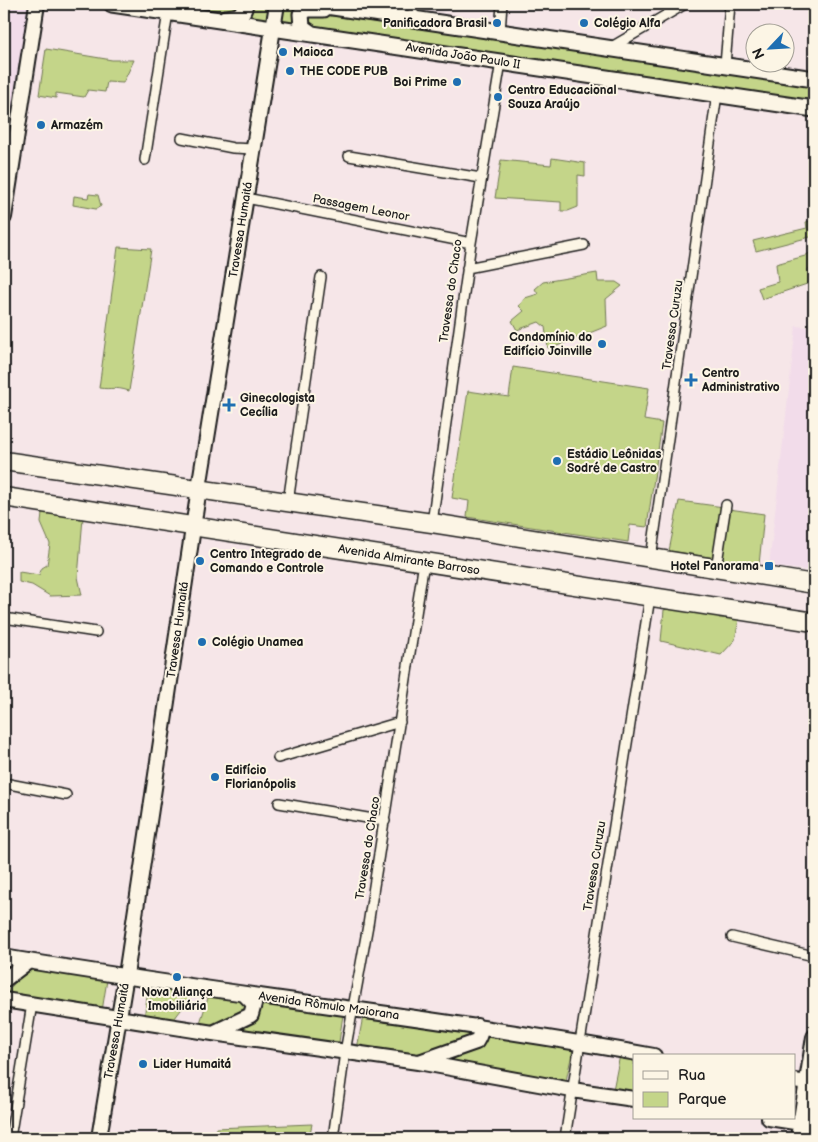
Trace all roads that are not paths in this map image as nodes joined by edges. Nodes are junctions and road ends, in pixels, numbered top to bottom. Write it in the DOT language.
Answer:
graph roads {
  1 [pos="37,4"];
  2 [pos="112,4"];
  3 [pos="245,4"];
  4 [pos="277,4"];
  5 [pos="313,4"];
  6 [pos="414,4"];
  7 [pos="502,4"];
  8 [pos="685,4"];
  9 [pos="730,4"];
  10 [pos="330,6"];
  11 [pos="168,12"];
  12 [pos="213,19"];
  13 [pos="412,20"];
  14 [pos="273,28"];
  15 [pos="500,32"];
  16 [pos="312,34"];
  17 [pos="610,48"];
  18 [pos="501,62"];
  19 [pos="724,65"];
  20 [pos="814,79"];
  21 [pos="717,94"];
  22 [pos="814,109"];
  23 [pos="182,138"];
  24 [pos="254,149"];
  25 [pos="349,156"];
  26 [pos="145,160"];
  27 [pos="481,178"];
  28 [pos="246,198"];
  29 [pos="4,217"];
  30 [pos="471,243"];
  31 [pos="584,245"];
  32 [pos="467,268"];
  33 [pos="321,277"];
  34 [pos="4,461"];
  35 [pos="199,488"];
  36 [pos="4,497"];
  37 [pos="288,502"];
  38 [pos="726,505"];
  39 [pos="432,524"];
  40 [pos="193,527"];
  41 [pos="651,558"];
  42 [pos="424,562"];
  43 [pos="716,569"];
  44 [pos="814,584"];
  45 [pos="650,596"];
  46 [pos="4,618"];
  47 [pos="814,622"];
  48 [pos="96,632"];
  49 [pos="400,722"];
  50 [pos="278,758"];
  51 [pos="4,783"];
  52 [pos="66,795"];
  53 [pos="280,803"];
  54 [pos="384,820"];
  55 [pos="732,937"];
  56 [pos="814,956"];
  57 [pos="4,957"];
  58 [pos="29,961"];
  59 [pos="126,976"];
  60 [pos="4,980"];
  61 [pos="244,994"];
  62 [pos="4,1000"];
  63 [pos="32,1004"];
  64 [pos="353,1010"];
  65 [pos="118,1017"];
  66 [pos="477,1026"];
  67 [pos="213,1033"];
  68 [pos="814,1037"];
  69 [pos="580,1042"];
  70 [pos="345,1052"];
  71 [pos="643,1054"];
  72 [pos="418,1062"];
  73 [pos="805,1083"];
  74 [pos="572,1090"];
  75 [pos="633,1098"];
  76 [pos="814,1103"];
  77 [pos="814,1116"];
  78 [pos="782,1120"];
  79 [pos="808,1124"];
  80 [pos="10,1138"];
  81 [pos="99,1138"];
  82 [pos="333,1138"];
  83 [pos="565,1138"];
  84 [pos="798,1138"];
  1 -- 29 [label="street"];
  2 -- 11 [label="main road, Avenida João Paulo II"];
  3 -- 12 [label="main road"];
  4 -- 14 [label="street, Travessa Humaitá"];
  5 -- 10 [label="main road"];
  6 -- 13 [label="street"];
  7 -- 15 [label="street"];
  8 -- 17 [label="street"];
  9 -- 19 [label="street"];
  10 -- 13 [label="main road"];
  10 -- 16 [label="main road"];
  11 -- 12 [label="main road, Avenida João Paulo II"];
  11 -- 26 [label="street"];
  12 -- 14 [label="main road, Avenida João Paulo II"];
  13 -- 15 [label="main road"];
  14 -- 16 [label="main road, Avenida João Paulo II"];
  14 -- 24 [label="street, Travessa Humaitá"];
  15 -- 17 [label="main road"];
  16 -- 18 [label="main road, Avenida João Paulo II"];
  17 -- 19 [label="main road"];
  18 -- 21 [label="main road, Avenida João Paulo II"];
  18 -- 27 [label="street, Travessa do Chaco"];
  19 -- 20 [label="main road"];
  21 -- 22 [label="main road, Avenida João Paulo II"];
  21 -- 41 [label="street, Travessa Curuzu"];
  23 -- 24 [label="street"];
  24 -- 28 [label="street, Travessa Humaitá"];
  25 -- 27 [label="street"];
  27 -- 30 [label="street, Travessa do Chaco"];
  28 -- 30 [label="street, Passagem Leonor"];
  28 -- 35 [label="street, Travessa Humaitá"];
  30 -- 32 [label="street, Travessa do Chaco"];
  31 -- 32 [label="street"];
  32 -- 39 [label="street, Travessa do Chaco"];
  33 -- 37 [label="street"];
  34 -- 35 [label="highway"];
  35 -- 37 [label="highway"];
  35 -- 40 [label="street, Travessa Humaitá"];
  36 -- 40 [label="highway, Avenida Almirante Barroso"];
  37 -- 39 [label="highway"];
  38 -- 43 [label="street"];
  39 -- 41 [label="highway"];
  40 -- 42 [label="highway, Avenida Almirante Barroso"];
  40 -- 59 [label="street, Travessa Humaitá"];
  41 -- 43 [label="highway"];
  42 -- 45 [label="highway, Avenida Almirante Barroso"];
  42 -- 49 [label="street, Travessa do Chaco"];
  43 -- 44 [label="highway"];
  45 -- 47 [label="highway, Avenida Almirante Barroso"];
  45 -- 69 [label="street, Travessa Curuzu"];
  46 -- 48 [label="street"];
  49 -- 50 [label="street"];
  49 -- 54 [label="street, Travessa do Chaco"];
  51 -- 52 [label="street"];
  53 -- 54 [label="street"];
  54 -- 64 [label="street, Travessa do Chaco"];
  55 -- 56 [label="street"];
  57 -- 58 [label="street, Avenida Rômulo Maiorana"];
  58 -- 59 [label="street, Avenida Rômulo Maiorana"];
  58 -- 60 [label="street"];
  59 -- 61 [label="street, Avenida Rômulo Maiorana"];
  59 -- 65 [label="street, Travessa Humaitá"];
  61 -- 64 [label="street, Avenida Rômulo Maiorana"];
  61 -- 67 [label="street"];
  62 -- 63 [label="street"];
  63 -- 65 [label="street"];
  63 -- 80 [label="street"];
  64 -- 66 [label="street, Avenida Rômulo Maiorana"];
  64 -- 70 [label="street, Travessa do Chaco"];
  65 -- 67 [label="street"];
  65 -- 81 [label="street, Travessa Humaitá"];
  66 -- 69 [label="street, Avenida Rômulo Maiorana"];
  66 -- 72 [label="street"];
  67 -- 70 [label="street"];
  68 -- 73 [label="street"];
  69 -- 71 [label="street, Avenida Rômulo Maiorana"];
  69 -- 74 [label="street, Travessa Curuzu"];
  70 -- 72 [label="street"];
  70 -- 82 [label="street, Travessa do Chaco"];
  72 -- 74 [label="street"];
  73 -- 79 [label="street"];
  74 -- 75 [label="street"];
  74 -- 83 [label="street, Travessa Curuzu"];
  76 -- 77 [label="street"];
  78 -- 79 [label="street"];
  79 -- 84 [label="street"];
}
